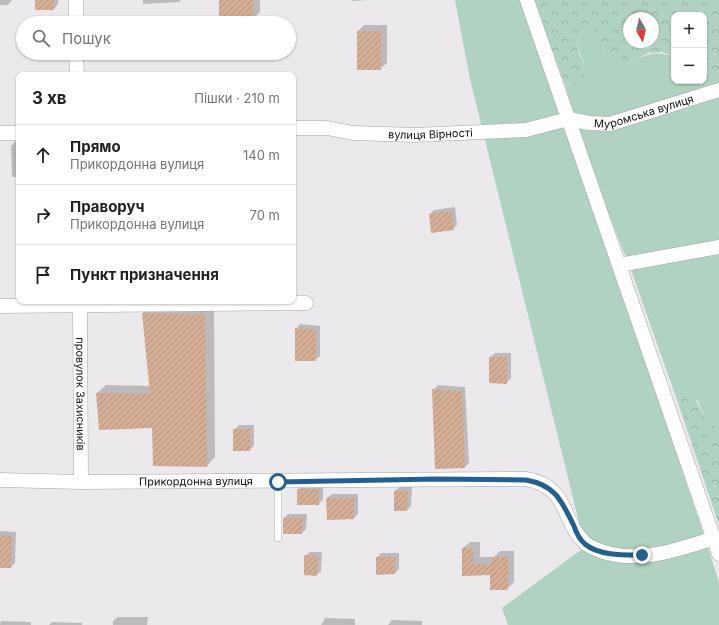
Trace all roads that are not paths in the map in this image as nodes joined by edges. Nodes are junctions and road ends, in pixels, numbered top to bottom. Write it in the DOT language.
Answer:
graph roads {
  1 [pos="76,0"];
  2 [pos="527,0"];
  3 [pos="76,16"];
  4 [pos="76,60"];
  5 [pos="76,72"];
  6 [pos="719,90"];
  7 [pos="568,119"];
  8 [pos="296,128"];
  9 [pos="0,133"];
  10 [pos="16,133"];
  11 [pos="719,247"];
  12 [pos="620,265"];
  13 [pos="296,303"];
  14 [pos="306,303"];
  15 [pos="193,304"];
  16 [pos="80,305"];
  17 [pos="0,306"];
  18 [pos="0,480"];
  19 [pos="81,482"];
  20 [pos="278,482"];
  21 [pos="278,538"];
  22 [pos="714,538"];
  23 [pos="719,554"];
  1 -- 3 [label="street"];
  2 -- 7 [label="street"];
  4 -- 5 [label="street"];
  6 -- 7 [label="street, Муромська вулиця"];
  7 -- 8 [label="street, вулиця Вірності"];
  7 -- 12 [label="street"];
  9 -- 10 [label="street"];
  11 -- 12 [label="street"];
  12 -- 22 [label="street"];
  13 -- 14 [label="street"];
  15 -- 16 [label="street"];
  16 -- 17 [label="street"];
  16 -- 19 [label="street, провулок Захисників"];
  18 -- 19 [label="street, Прикордонна вулиця"];
  19 -- 20 [label="street, Прикордонна вулиця"];
  20 -- 21 [label="lane"];
  20 -- 22 [label="street, Прикордонна вулиця"];
  22 -- 23 [label="street"];
}
